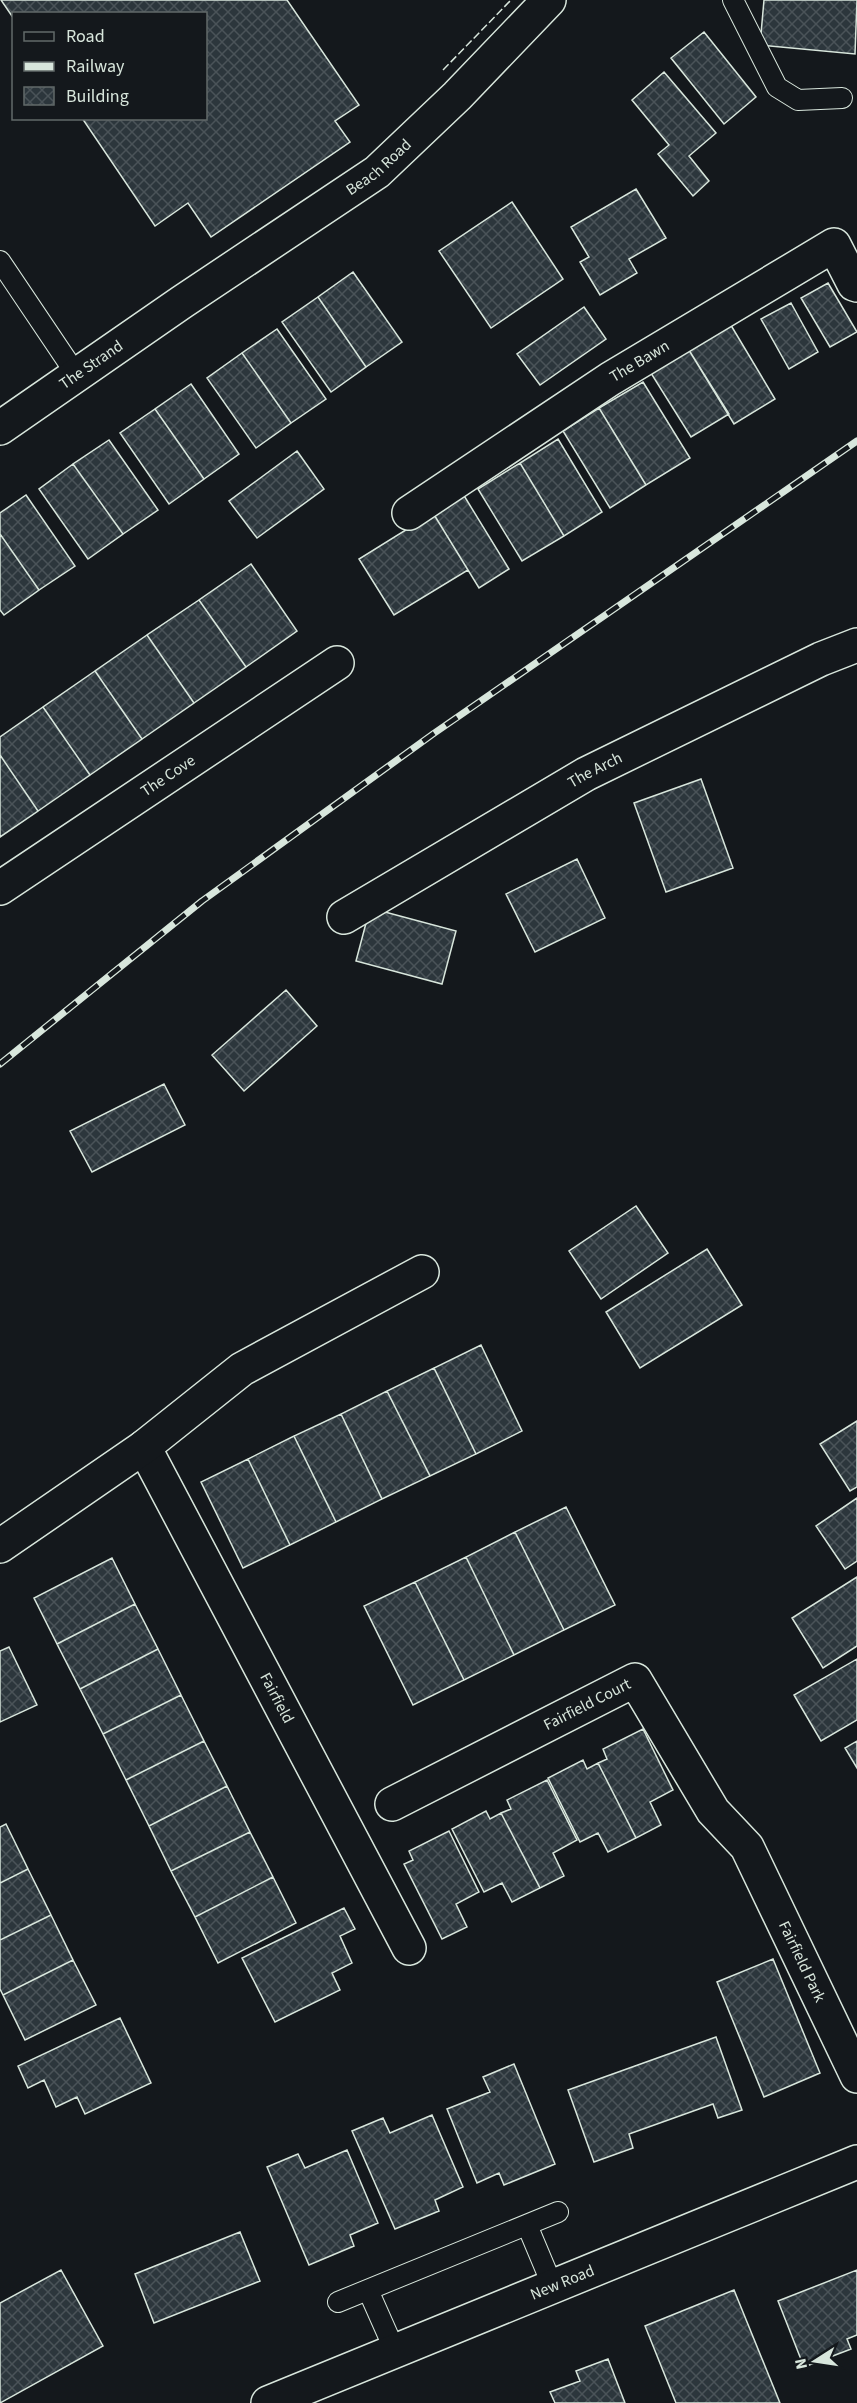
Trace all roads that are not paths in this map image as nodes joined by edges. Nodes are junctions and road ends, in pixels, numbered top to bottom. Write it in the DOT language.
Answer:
graph roads {
  1 [pos="549,0"];
  2 [pos="732,0"];
  3 [pos="842,98"];
  4 [pos="0,261"];
  5 [pos="857,285"];
  6 [pos="182,302"];
  7 [pos="76,374"];
  8 [pos="0,428"];
  9 [pos="410,513"];
  10 [pos="857,645"];
  11 [pos="338,663"];
  12 [pos="0,888"];
  13 [pos="344,917"];
  14 [pos="422,1272"];
  15 [pos="144,1448"];
  16 [pos="0,1546"];
  17 [pos="392,1804"];
  18 [pos="747,1847"];
  19 [pos="409,1948"];
  20 [pos="857,2076"];
  21 [pos="857,2162"];
  22 [pos="558,2212"];
  23 [pos="527,2225"];
  24 [pos="553,2287"];
  25 [pos="368,2290"];
  26 [pos="338,2302"];
  27 [pos="395,2352"];
  28 [pos="268,2403"];
  1 -- 6 [label="street, Beach Road"];
  2 -- 3 [label="lane"];
  4 -- 7 [label="lane"];
  5 -- 9 [label="street, The Bawn"];
  6 -- 7 [label="street, The Strand"];
  7 -- 8 [label="street, The Strand"];
  10 -- 13 [label="street, The Arch"];
  11 -- 12 [label="street, The Cove"];
  14 -- 15 [label="street"];
  15 -- 16 [label="street"];
  15 -- 19 [label="street, Fairfield"];
  17 -- 18 [label="street, Fairfield Court"];
  18 -- 20 [label="street, Fairfield Park"];
  21 -- 24 [label="street, New Road"];
  22 -- 23 [label="lane"];
  23 -- 24 [label="lane"];
  23 -- 25 [label="lane"];
  24 -- 27 [label="street, New Road"];
  25 -- 26 [label="lane"];
  25 -- 27 [label="lane"];
  27 -- 28 [label="street, New Road"];
}
